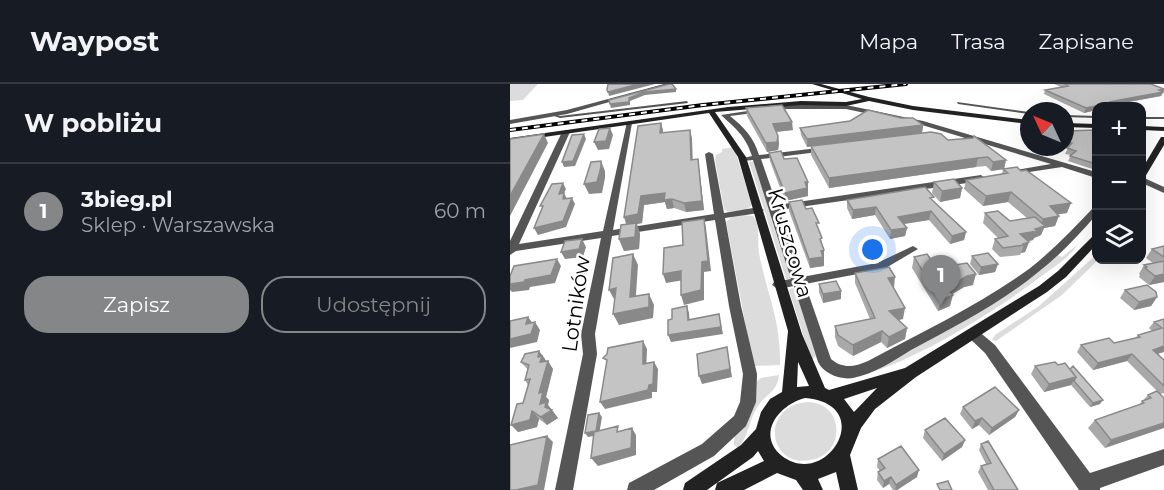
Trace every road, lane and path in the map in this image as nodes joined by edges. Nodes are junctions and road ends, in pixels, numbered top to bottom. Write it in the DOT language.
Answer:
graph roads {
  1 [pos="670,84"];
  2 [pos="815,84"];
  3 [pos="848,93"];
  4 [pos="866,98"];
  5 [pos="847,101"];
  6 [pos="687,102"];
  7 [pos="834,103"];
  8 [pos="958,104"];
  9 [pos="712,112"];
  10 [pos="1020,112"];
  11 [pos="553,115"];
  12 [pos="1074,116"];
  13 [pos="1092,117"];
  14 [pos="1146,118"];
  15 [pos="1164,118"];
  16 [pos="1020,121"];
  17 [pos="510,122"];
  18 [pos="629,123"];
  19 [pos="1074,125"];
  20 [pos="1092,126"];
  21 [pos="1146,127"];
  22 [pos="1164,127"];
  23 [pos="566,132"];
  24 [pos="955,132"];
  25 [pos="938,136"];
  26 [pos="1164,139"];
  27 [pos="510,140"];
  28 [pos="837,148"];
  29 [pos="709,154"];
  30 [pos="758,157"];
  31 [pos="743,159"];
  32 [pos="1062,165"];
  33 [pos="1146,168"];
  34 [pos="1092,174"];
  35 [pos="1002,175"];
  36 [pos="991,177"];
  37 [pos="1146,182"];
  38 [pos="1164,190"];
  39 [pos="775,208"];
  40 [pos="759,210"];
  41 [pos="1092,214"];
  42 [pos="720,216"];
  43 [pos="606,234"];
  44 [pos="1092,244"];
  45 [pos="913,249"];
  46 [pos="511,250"];
  47 [pos="799,281"];
  48 [pos="778,285"];
  49 [pos="793,330"];
  50 [pos="972,334"];
  51 [pos="911,372"];
  52 [pos="824,394"];
  53 [pos="789,395"];
  54 [pos="851,431"];
  55 [pos="762,434"];
  56 [pos="842,456"];
  57 [pos="1164,457"];
  58 [pos="777,464"];
  59 [pos="802,473"];
  60 [pos="1088,487"];
  61 [pos="564,490"];
  62 [pos="636,490"];
  63 [pos="692,490"];
  64 [pos="724,490"];
  65 [pos="814,490"];
  66 [pos="849,490"];
  1 -- 11 [label="street"];
  2 -- 3 [label="main road"];
  3 -- 4 [label="main road"];
  3 -- 5 [label="main road"];
  4 -- 5 [label="main road"];
  4 -- 7 [label="main road"];
  4 -- 16 [label="main road"];
  5 -- 7 [label="main road"];
  6 -- 11 [label="lane"];
  7 -- 9 [label="main road"];
  8 -- 10 [label="lane"];
  9 -- 18 [label="main road"];
  9 -- 31 [label="main road, Kruszcowa"];
  11 -- 17 [label="street"];
  12 -- 13 [label="lane"];
  14 -- 15 [label="lane"];
  18 -- 23 [label="main road"];
  18 -- 43 [label="street, Lotników"];
  19 -- 20 [label="main road"];
  21 -- 22 [label="main road"];
  23 -- 27 [label="main road"];
  23 -- 46 [label="street"];
  24 -- 25 [label="street"];
  24 -- 30 [label="street"];
  24 -- 32 [label="street"];
  26 -- 33 [label="main road"];
  28 -- 30 [label="street"];
  29 -- 42 [label="street"];
  30 -- 31 [label="street"];
  30 -- 39 [label="street"];
  31 -- 40 [label="main road, Kruszcowa"];
  32 -- 34 [label="street"];
  32 -- 35 [label="street"];
  36 -- 39 [label="street"];
  37 -- 38 [label="street"];
  39 -- 47 [label="street"];
  40 -- 42 [label="street"];
  40 -- 48 [label="main road, Kruszcowa"];
  41 -- 47 [label="street"];
  42 -- 43 [label="street"];
  42 -- 62 [label="street"];
  43 -- 46 [label="street"];
  43 -- 61 [label="street, Lotników"];
  44 -- 50 [label="main road"];
  45 -- 47 [label="street"];
  47 -- 48 [label="street"];
  48 -- 49 [label="main road, Kruszcowa"];
  49 -- 52 [label="main road, Kruszcowa"];
  49 -- 53 [label="main road"];
  50 -- 51 [label="main road"];
  50 -- 60 [label="street"];
  51 -- 52 [label="main road"];
  51 -- 54 [label="main road"];
  52 -- 53 [label="main road"];
  52 -- 54 [label="main road"];
  53 -- 55 [label="main road"];
  54 -- 56 [label="main road"];
  55 -- 58 [label="main road"];
  55 -- 63 [label="main road"];
  56 -- 59 [label="main road"];
  56 -- 66 [label="main road"];
  57 -- 60 [label="street"];
  58 -- 59 [label="main road"];
  58 -- 64 [label="main road"];
  59 -- 65 [label="main road"];
}
